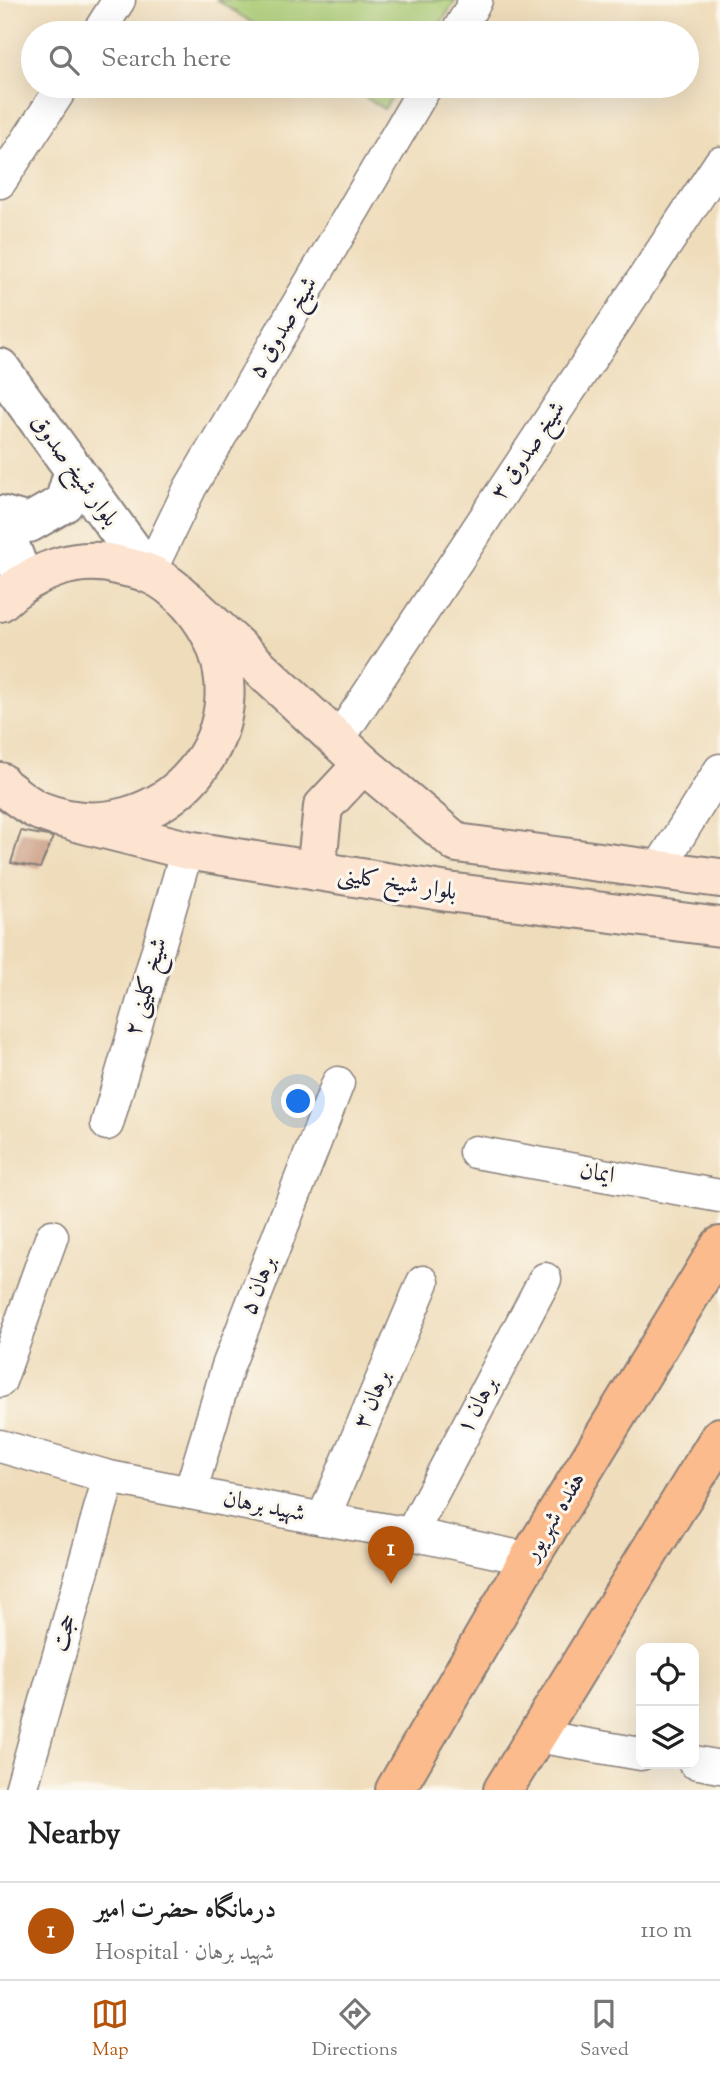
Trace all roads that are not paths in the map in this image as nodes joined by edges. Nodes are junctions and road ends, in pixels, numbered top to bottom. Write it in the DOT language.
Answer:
graph roads {
  1 [pos="119,0"];
  2 [pos="476,0"];
  3 [pos="106,21"];
  4 [pos="464,21"];
  5 [pos="55,98"];
  6 [pos="419,98"];
  7 [pos="720,163"];
  8 [pos="0,182"];
  9 [pos="0,368"];
  10 [pos="74,470"];
  11 [pos="0,517"];
  12 [pos="149,573"];
  13 [pos="10,586"];
  14 [pos="187,600"];
  15 [pos="350,752"];
  16 [pos="720,770"];
  17 [pos="0,782"];
  18 [pos="0,806"];
  19 [pos="38,810"];
  20 [pos="76,821"];
  21 [pos="187,850"];
  22 [pos="659,868"];
  23 [pos="316,871"];
  24 [pos="720,878"];
  25 [pos="720,927"];
  26 [pos="338,1083"];
  27 [pos="107,1124"];
  28 [pos="475,1152"];
  29 [pos="720,1196"];
  30 [pos="52,1236"];
  31 [pos="720,1246"];
  32 [pos="545,1279"];
  33 [pos="423,1282"];
  34 [pos="0,1381"];
  35 [pos="0,1446"];
  36 [pos="714,1459"];
  37 [pos="109,1476"];
  38 [pos="190,1493"];
  39 [pos="323,1519"];
  40 [pos="411,1534"];
  41 [pos="529,1559"];
  42 [pos="536,1736"];
  43 [pos="636,1753"];
  44 [pos="699,1763"];
  45 [pos="720,1767"];
  46 [pos="21,1790"];
  47 [pos="395,1790"];
  48 [pos="503,1790"];
  1 -- 3 [label="street"];
  2 -- 4 [label="street"];
  5 -- 8 [label="street"];
  6 -- 12 [label="street, شیخ صدوق ۵"];
  7 -- 15 [label="street, شیخ صدوق ۳"];
  9 -- 10 [label="street, بلوار شیخ صدوق"];
  10 -- 11 [label="street"];
  10 -- 12 [label="street, بلوار شیخ صدوق"];
  11 -- 13 [label="street"];
  12 -- 13 [label="main road"];
  12 -- 14 [label="main road"];
  14 -- 15 [label="main road, بلوار شیخ کلینی"];
  14 -- 20 [label="main road"];
  15 -- 22 [label="main road, بلوار شیخ کلینی"];
  15 -- 23 [label="main road"];
  16 -- 22 [label="street"];
  17 -- 19 [label="main road"];
  18 -- 19 [label="main road"];
  19 -- 20 [label="main road, بلوار شیخ کلینی"];
  20 -- 21 [label="main road, بلوار شیخ کلینی"];
  21 -- 23 [label="main road, بلوار شیخ کلینی"];
  21 -- 27 [label="street, شیخ کلینی ۲"];
  22 -- 24 [label="main road, بلوار شیخ کلینی"];
  23 -- 25 [label="main road, بلوار شیخ کلینی"];
  26 -- 38 [label="street, برهان ۵"];
  28 -- 29 [label="street, ایمان"];
  30 -- 34 [label="street"];
  31 -- 41 [label="main road, هفده شهریور"];
  32 -- 40 [label="street, برهان ۱"];
  33 -- 39 [label="street, برهان ۳"];
  35 -- 37 [label="street, شهید برهان"];
  36 -- 42 [label="main road"];
  37 -- 38 [label="street, شهید برهان"];
  37 -- 46 [label="street, حجت"];
  38 -- 39 [label="street, شهید برهان"];
  39 -- 40 [label="street, شهید برهان"];
  40 -- 41 [label="street, شهید برهان"];
  41 -- 47 [label="main road, هفده شهریور"];
  42 -- 43 [label="street"];
  42 -- 48 [label="main road"];
  44 -- 45 [label="street"];
}
